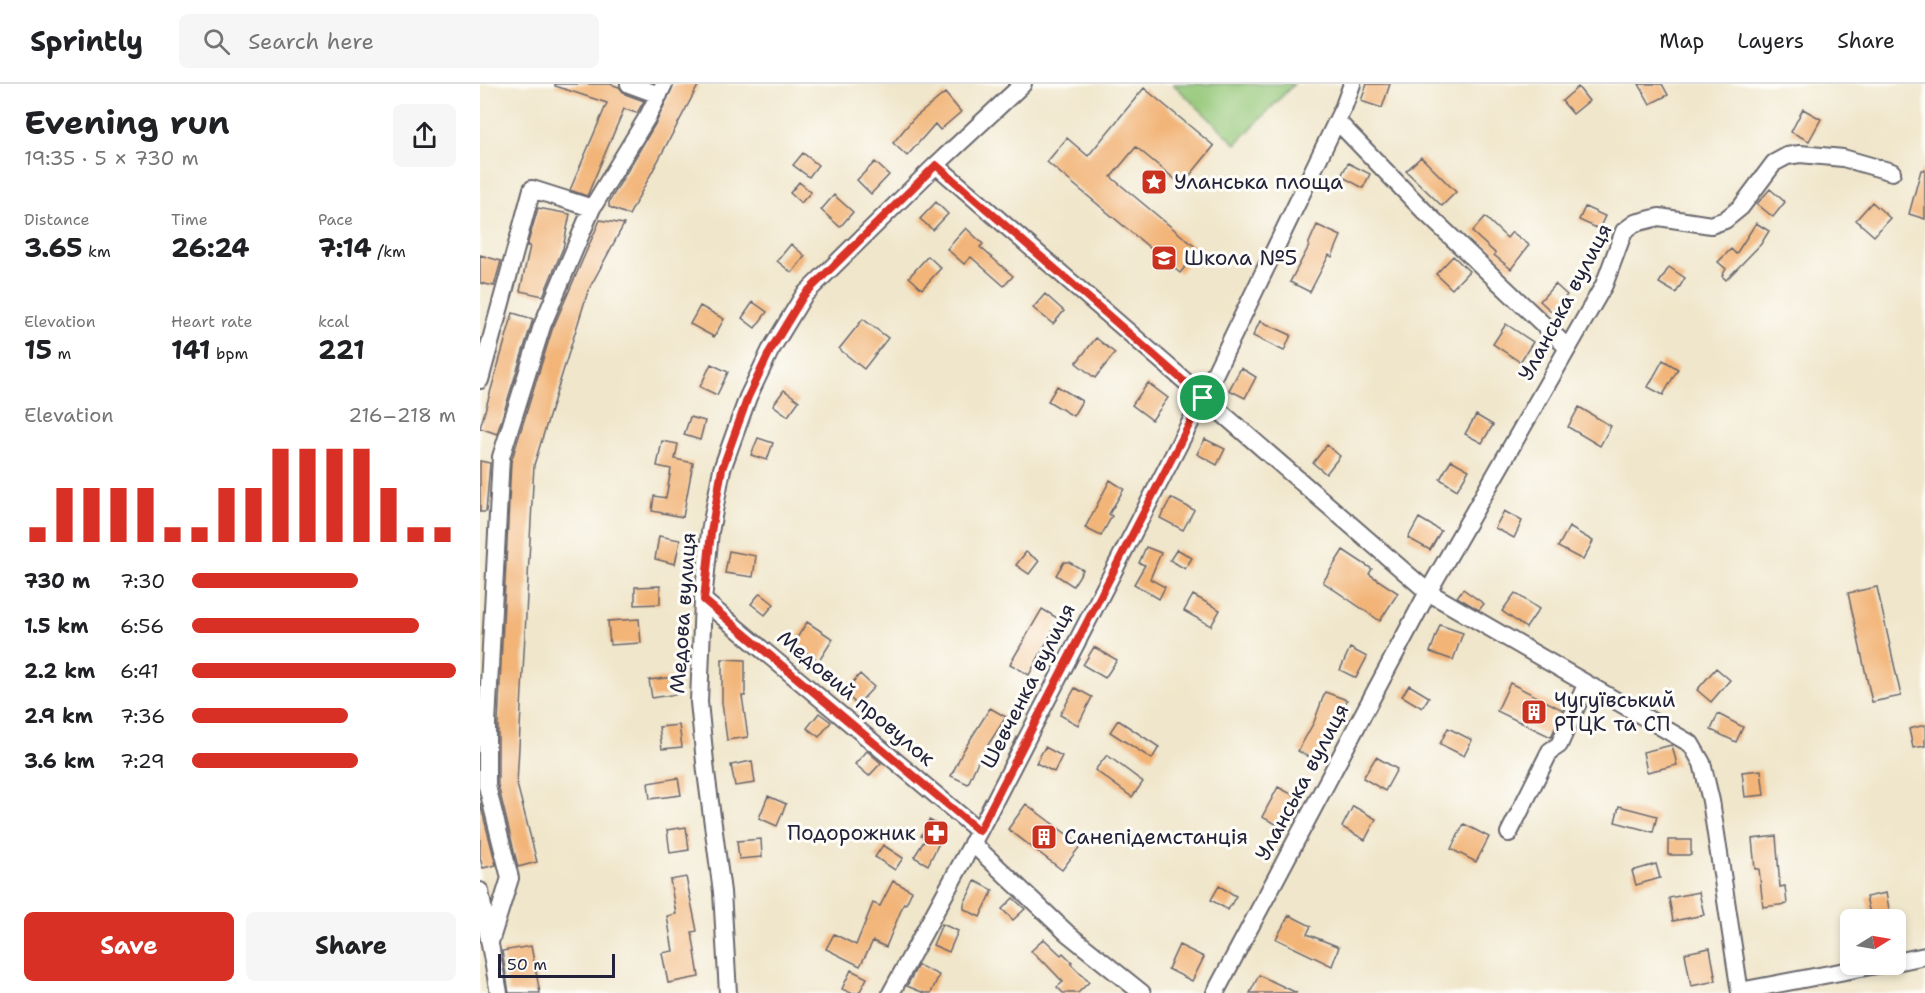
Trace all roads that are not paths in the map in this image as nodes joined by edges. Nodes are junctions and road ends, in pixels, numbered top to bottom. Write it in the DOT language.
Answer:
graph roads {
  1 [pos="629,84"];
  2 [pos="1023,84"];
  3 [pos="1352,84"];
  4 [pos="662,89"];
  5 [pos="1337,121"];
  6 [pos="936,165"];
  7 [pos="1892,172"];
  8 [pos="592,208"];
  9 [pos="1568,348"];
  10 [pos="480,380"];
  11 [pos="1203,398"];
  12 [pos="1428,592"];
  13 [pos="704,600"];
  14 [pos="1586,685"];
  15 [pos="1509,833"];
  16 [pos="975,837"];
  17 [pos="480,891"];
  18 [pos="490,942"];
  19 [pos="1925,956"];
  20 [pos="1906,960"];
  21 [pos="1840,972"];
  22 [pos="1740,992"];
  23 [pos="499,993"];
  24 [pos="728,993"];
  25 [pos="891,993"];
  26 [pos="1142,993"];
  27 [pos="1215,993"];
  1 -- 4 [label="street"];
  2 -- 6 [label="street"];
  3 -- 5 [label="street"];
  4 -- 8 [label="street"];
  5 -- 9 [label="street"];
  5 -- 11 [label="street"];
  6 -- 11 [label="street"];
  6 -- 13 [label="street, Медова вулиця"];
  7 -- 9 [label="street, Уланська вулиця"];
  8 -- 10 [label="street"];
  8 -- 18 [label="street"];
  9 -- 12 [label="street, Уланська вулиця"];
  11 -- 12 [label="street"];
  11 -- 16 [label="street, Шевченка вулиця"];
  12 -- 14 [label="street"];
  12 -- 27 [label="street, Уланська вулиця"];
  13 -- 16 [label="street, Медовий провулок"];
  13 -- 24 [label="street, Медова вулиця"];
  14 -- 15 [label="street"];
  14 -- 22 [label="street"];
  16 -- 25 [label="street, Шевченка вулиця"];
  16 -- 26 [label="street, Медовий провулок"];
  17 -- 18 [label="street"];
  18 -- 23 [label="street"];
  19 -- 20 [label="street"];
  21 -- 22 [label="street"];
}
